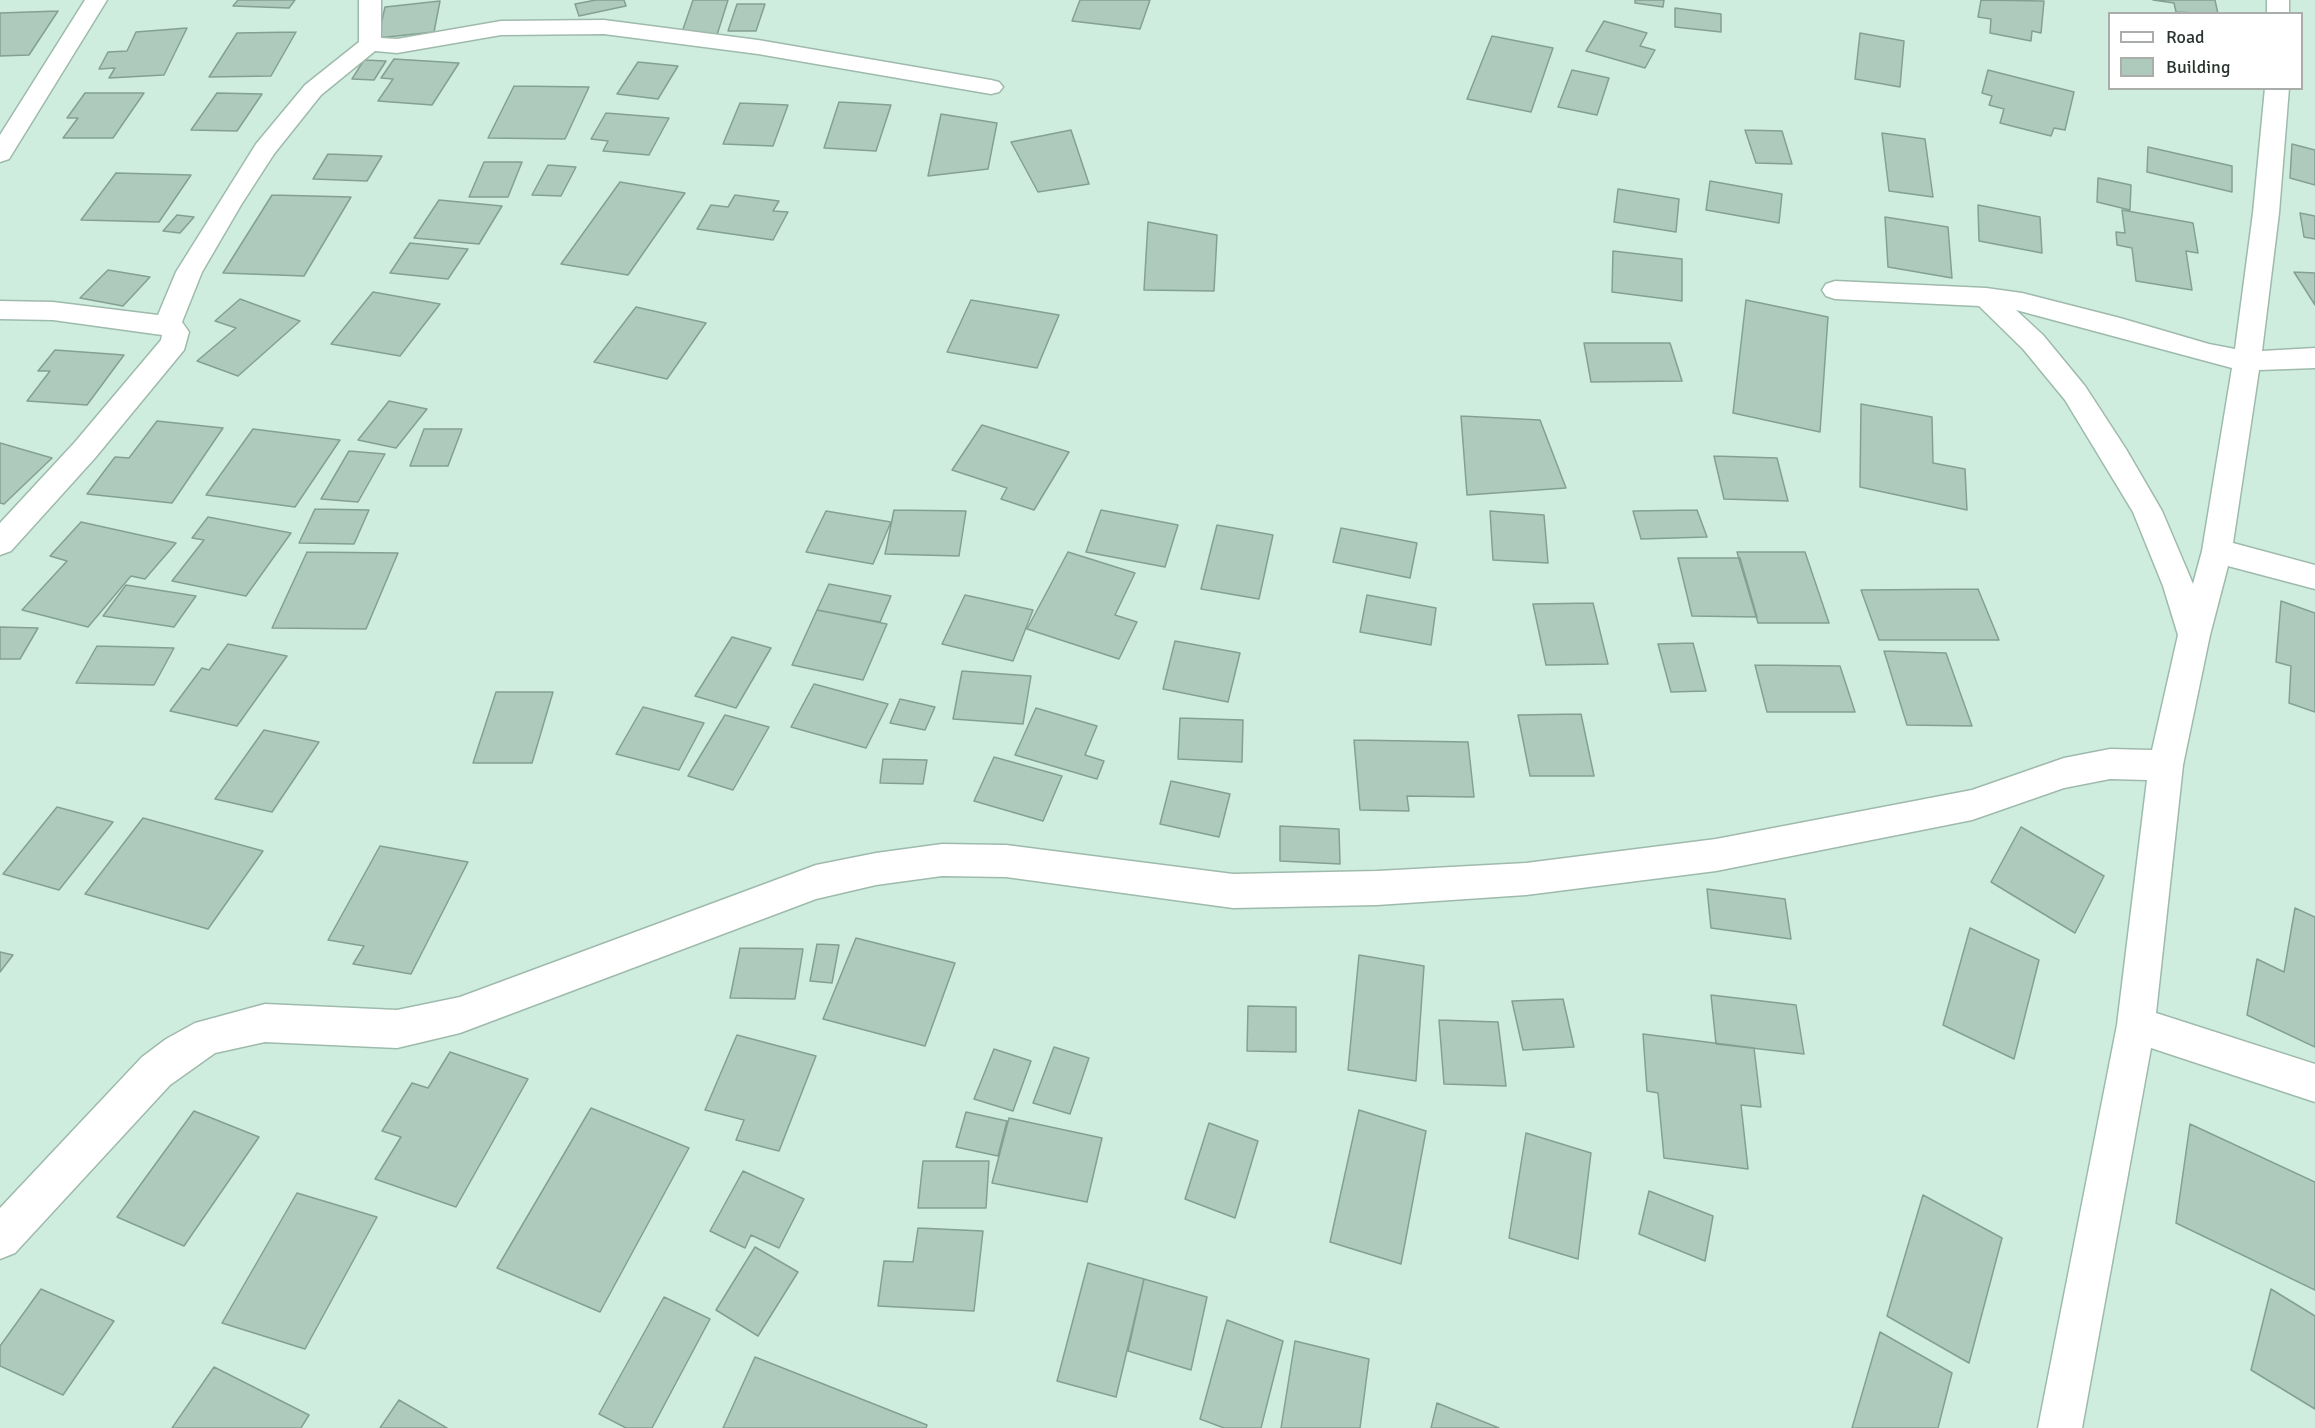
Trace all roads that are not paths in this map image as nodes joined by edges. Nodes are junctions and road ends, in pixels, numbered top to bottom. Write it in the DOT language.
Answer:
graph roads {
  1 [pos="96,0"];
  2 [pos="370,0"];
  3 [pos="370,44"];
  4 [pos="991,87"];
  5 [pos="2277,90"];
  6 [pos="0,154"];
  7 [pos="1835,290"];
  8 [pos="1986,297"];
  9 [pos="0,310"];
  10 [pos="167,325"];
  11 [pos="2315,358"];
  12 [pos="2247,361"];
  13 [pos="0,543"];
  14 [pos="2217,551"];
  15 [pos="2315,577"];
  16 [pos="2193,635"];
  17 [pos="2166,765"];
  18 [pos="2136,1025"];
  19 [pos="2315,1083"];
  20 [pos="0,1238"];
  21 [pos="2060,1428"];
  1 -- 6 [label="street"];
  2 -- 3 [label="street"];
  3 -- 4 [label="street"];
  3 -- 10 [label="street"];
  5 -- 12 [label="street"];
  7 -- 8 [label="street"];
  8 -- 12 [label="street"];
  8 -- 16 [label="street"];
  9 -- 10 [label="street"];
  10 -- 13 [label="street"];
  11 -- 12 [label="street"];
  12 -- 14 [label="street"];
  14 -- 15 [label="street"];
  14 -- 16 [label="street"];
  16 -- 17 [label="street"];
  17 -- 18 [label="street"];
  17 -- 20 [label="street"];
  18 -- 19 [label="street"];
  18 -- 21 [label="street"];
}
